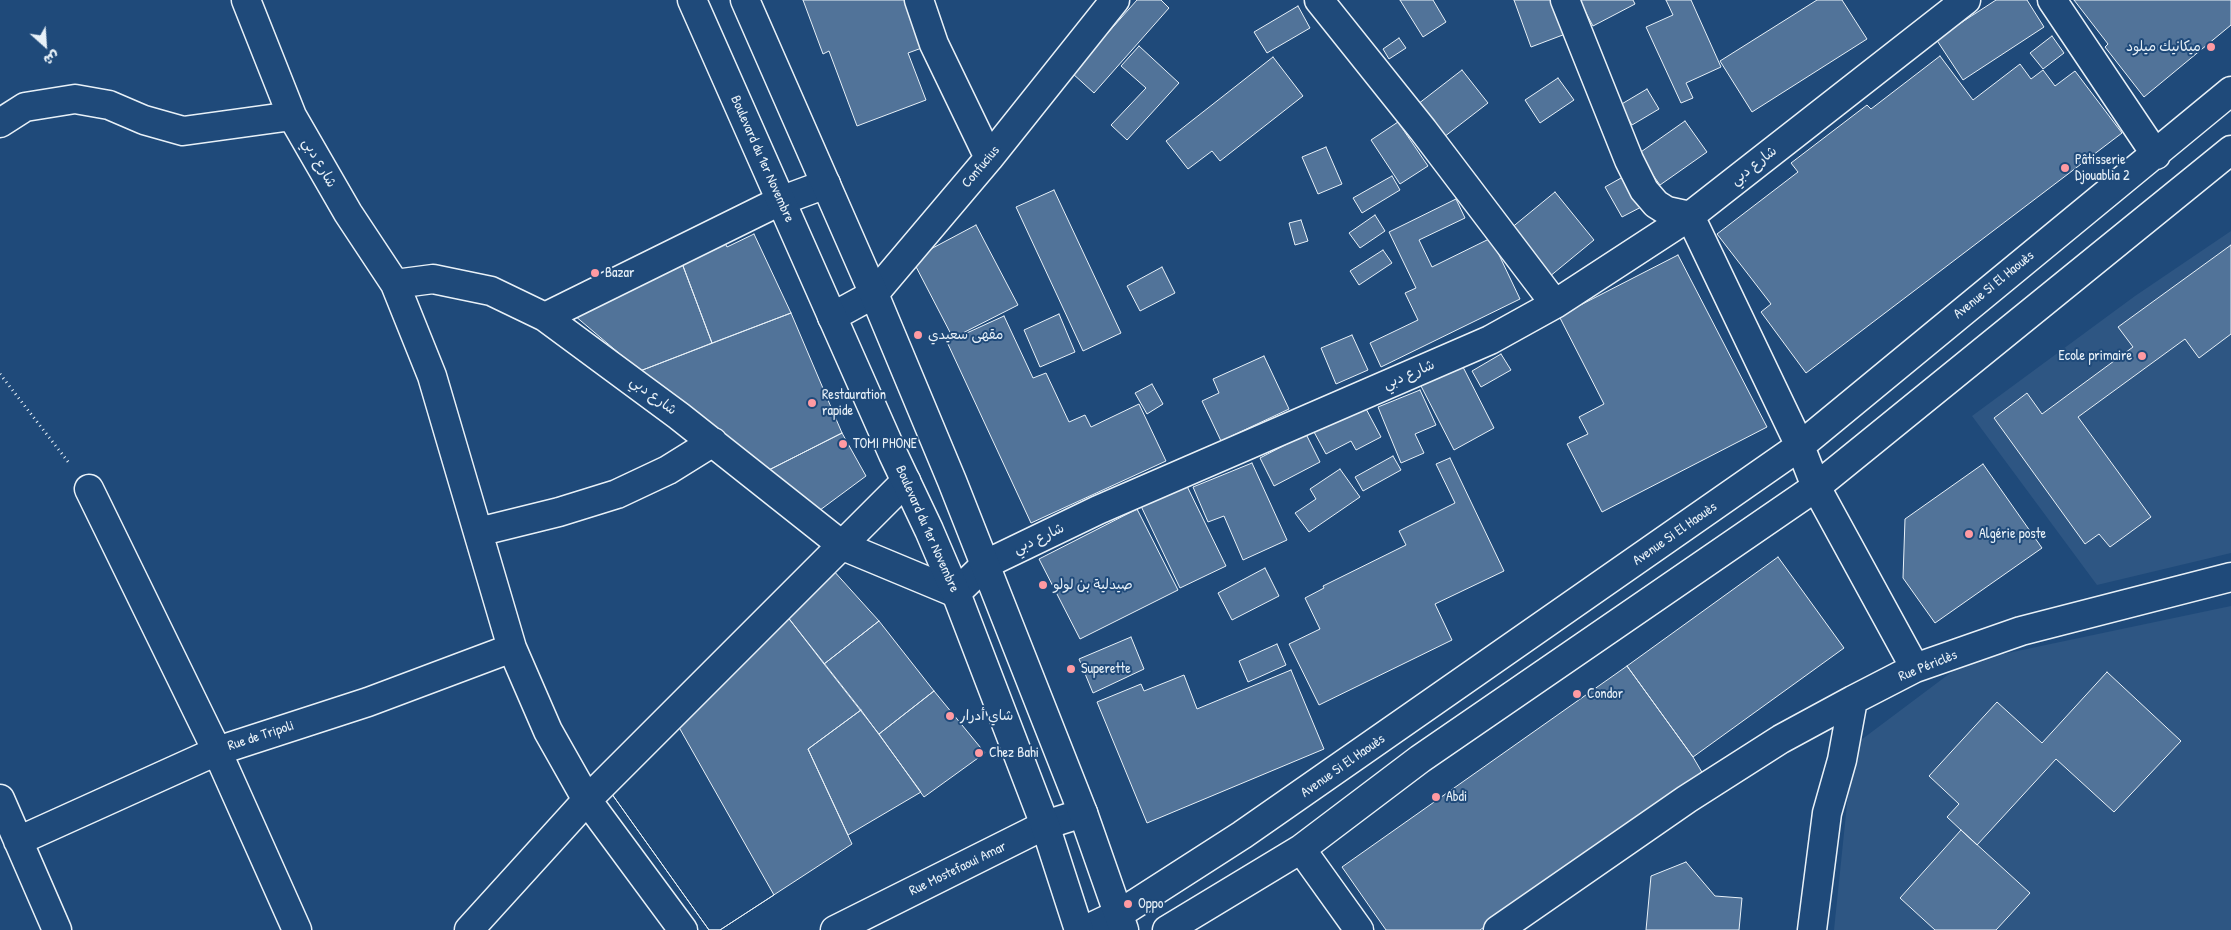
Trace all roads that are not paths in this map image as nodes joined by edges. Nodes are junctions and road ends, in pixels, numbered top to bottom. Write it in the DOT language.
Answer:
graph roads {
  1 [pos="246,0"];
  2 [pos="692,0"];
  3 [pos="745,0"];
  4 [pos="919,0"];
  5 [pos="1115,0"];
  6 [pos="1319,0"];
  7 [pos="1565,0"];
  8 [pos="1966,0"];
  9 [pos="2052,0"];
  10 [pos="2231,91"];
  11 [pos="292,116"];
  12 [pos="0,124"];
  13 [pos="2231,150"];
  14 [pos="2156,155"];
  15 [pos="990,158"];
  16 [pos="826,184"];
  17 [pos="780,201"];
  18 [pos="1690,216"];
  19 [pos="395,284"];
  20 [pos="874,294"];
  21 [pos="1555,304"];
  22 [pos="545,317"];
  23 [pos="832,317"];
  24 [pos="713,442"];
  25 [pos="1800,446"];
  26 [pos="906,481"];
  27 [pos="1816,487"];
  28 [pos="90,489"];
  29 [pos="478,532"];
  30 [pos="843,546"];
  31 [pos="986,564"];
  32 [pos="2231,577"];
  33 [pos="956,593"];
  34 [pos="512,648"];
  35 [pos="1915,668"];
  36 [pos="1853,700"];
  37 [pos="217,751"];
  38 [pos="0,799"];
  39 [pos="587,800"];
  40 [pos="1083,813"];
  41 [pos="1045,826"];
  42 [pos="18,841"];
  43 [pos="1300,849"];
  44 [pos="1122,922"];
  45 [pos="57,930"];
  46 [pos="297,930"];
  47 [pos="469,930"];
  48 [pos="683,930"];
  49 [pos="835,930"];
  50 [pos="1079,930"];
  51 [pos="1085,930"];
  52 [pos="1167,930"];
  53 [pos="1359,930"];
  54 [pos="1498,930"];
  55 [pos="1812,930"];
  1 -- 11 [label="street, شارع دبي"];
  2 -- 17 [label="street, Boulevard du 1er Novembre"];
  3 -- 16 [label="street"];
  4 -- 15 [label="street"];
  5 -- 15 [label="street, Confucius"];
  6 -- 21 [label="street"];
  7 -- 18 [label="street"];
  8 -- 18 [label="street, شارع دبي"];
  9 -- 14 [label="street"];
  10 -- 14 [label="street, Avenue Si El Haouès"];
  11 -- 12 [label="street"];
  11 -- 19 [label="street, شارع دبي"];
  13 -- 27 [label="street"];
  14 -- 25 [label="street, Avenue Si El Haouès"];
  15 -- 20 [label="street, Confucius"];
  16 -- 17 [label="street"];
  16 -- 20 [label="street"];
  17 -- 22 [label="street"];
  17 -- 23 [label="street, Boulevard du 1er Novembre"];
  18 -- 21 [label="street, شارع دبي"];
  18 -- 25 [label="street"];
  19 -- 22 [label="street, شارع دبي"];
  19 -- 29 [label="street"];
  20 -- 23 [label="street, Confucius"];
  20 -- 31 [label="street"];
  21 -- 31 [label="street, شارع دبي"];
  22 -- 24 [label="street, شارع دبي"];
  23 -- 26 [label="street, Boulevard du 1er Novembre"];
  24 -- 29 [label="street"];
  24 -- 30 [label="street, شارع دبي"];
  25 -- 27 [label="street"];
  25 -- 44 [label="street, Avenue Si El Haouès"];
  26 -- 30 [label="street"];
  26 -- 33 [label="street, Boulevard du 1er Novembre"];
  27 -- 35 [label="street"];
  27 -- 43 [label="street"];
  28 -- 37 [label="street"];
  29 -- 34 [label="street"];
  30 -- 33 [label="street, شارع دبي"];
  30 -- 39 [label="street"];
  31 -- 33 [label="street, شارع دبي"];
  31 -- 40 [label="street"];
  32 -- 35 [label="street, Rue Périclès"];
  33 -- 41 [label="street, Boulevard du 1er Novembre"];
  34 -- 37 [label="street, Rue de Tripoli"];
  34 -- 39 [label="street"];
  35 -- 36 [label="street, Rue Périclès"];
  36 -- 54 [label="street, Rue Périclès"];
  36 -- 55 [label="street"];
  37 -- 42 [label="street, Rue de Tripoli"];
  37 -- 46 [label="street"];
  38 -- 42 [label="street"];
  39 -- 47 [label="street"];
  39 -- 48 [label="street"];
  40 -- 41 [label="street, Rue Mostefaoui Amar"];
  40 -- 44 [label="street"];
  41 -- 49 [label="street, Rue Mostefaoui Amar"];
  41 -- 50 [label="street, Boulevard du 1er Novembre"];
  42 -- 45 [label="street"];
  43 -- 52 [label="street"];
  43 -- 53 [label="street"];
  44 -- 51 [label="street, Avenue Si El Haouès"];
}
